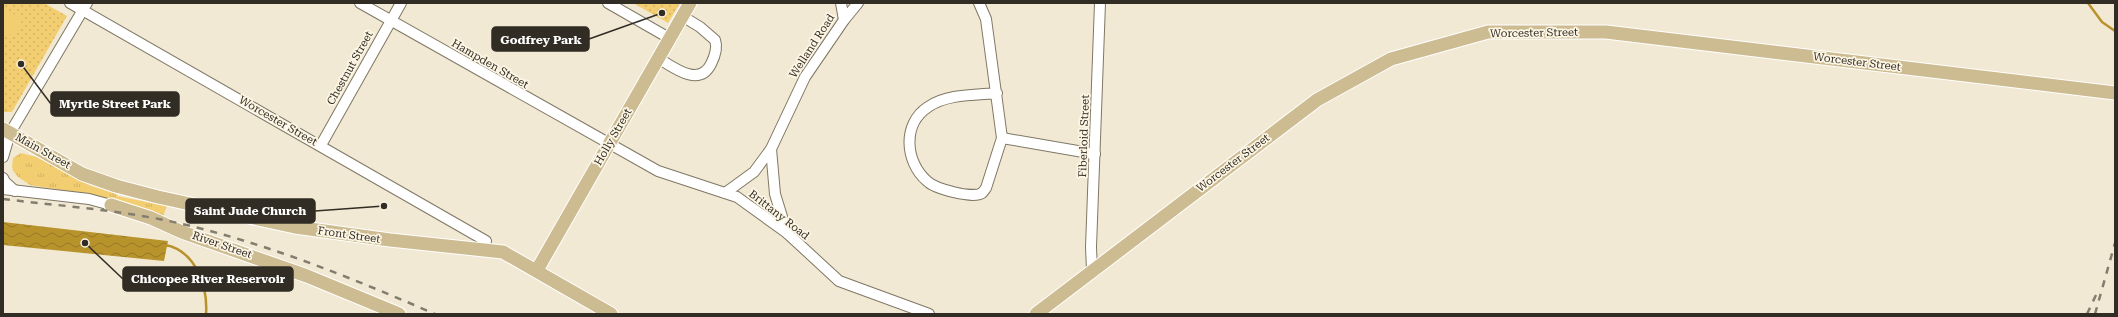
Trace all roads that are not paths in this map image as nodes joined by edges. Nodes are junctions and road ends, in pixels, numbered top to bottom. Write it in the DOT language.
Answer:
graph roads {
  1 [pos="70,3"];
  2 [pos="360,3"];
  3 [pos="401,3"];
  4 [pos="608,3"];
  5 [pos="690,3"];
  6 [pos="842,3"];
  7 [pos="858,3"];
  8 [pos="979,3"];
  9 [pos="1100,3"];
  10 [pos="85,7"];
  11 [pos="682,16"];
  12 [pos="844,20"];
  13 [pos="390,21"];
  14 [pos="669,38"];
  15 [pos="658,58"];
  16 [pos="997,93"];
  17 [pos="2115,93"];
  18 [pos="7,131"];
  19 [pos="1002,138"];
  20 [pos="321,145"];
  21 [pos="608,145"];
  22 [pos="771,149"];
  23 [pos="1095,154"];
  24 [pos="3,157"];
  25 [pos="82,174"];
  26 [pos="3,178"];
  27 [pos="3,189"];
  28 [pos="15,191"];
  29 [pos="725,193"];
  30 [pos="111,205"];
  31 [pos="787,233"];
  32 [pos="486,241"];
  33 [pos="537,270"];
  34 [pos="1092,270"];
  35 [pos="399,314"];
  36 [pos="612,314"];
  37 [pos="929,314"];
  38 [pos="1036,314"];
  1 -- 10 [label="street, Worcester Street"];
  2 -- 13 [label="street, Hampden Street"];
  3 -- 13 [label="street, Chestnut Street"];
  4 -- 14 [label="street"];
  5 -- 11 [label="main road, Holly Street"];
  6 -- 12 [label="street"];
  7 -- 12 [label="street, Welland Road"];
  8 -- 16 [label="street"];
  9 -- 23 [label="street, Fiberloid Street"];
  10 -- 18 [label="street"];
  10 -- 20 [label="street, Worcester Street"];
  11 -- 14 [label="main road, Holly Street"];
  11 -- 15 [label="street"];
  12 -- 22 [label="street, Welland Road"];
  13 -- 20 [label="street, Chestnut Street"];
  13 -- 21 [label="street, Hampden Street"];
  14 -- 15 [label="main road, Holly Street"];
  15 -- 21 [label="main road, Holly Street"];
  16 -- 19 [label="street"];
  16 -- 19 [label="street"];
  17 -- 34 [label="main road, Worcester Street"];
  18 -- 24 [label="street"];
  18 -- 25 [label="main road, Main Street"];
  19 -- 23 [label="street"];
  20 -- 32 [label="street, Worcester Street"];
  21 -- 29 [label="street, Brittany Road"];
  21 -- 33 [label="main road, Holly Street"];
  22 -- 29 [label="street, Welland Road"];
  22 -- 31 [label="street, Welland Road"];
  23 -- 34 [label="street, Fiberloid Street"];
  25 -- 33 [label="main road, Front Street"];
  26 -- 28 [label="street"];
  27 -- 28 [label="street"];
  28 -- 30 [label="street"];
  29 -- 31 [label="street, Brittany Road"];
  30 -- 35 [label="main road, River Street"];
  31 -- 37 [label="street, Brittany Road"];
  33 -- 36 [label="main road"];
  34 -- 38 [label="main road, Worcester Street"];
}
